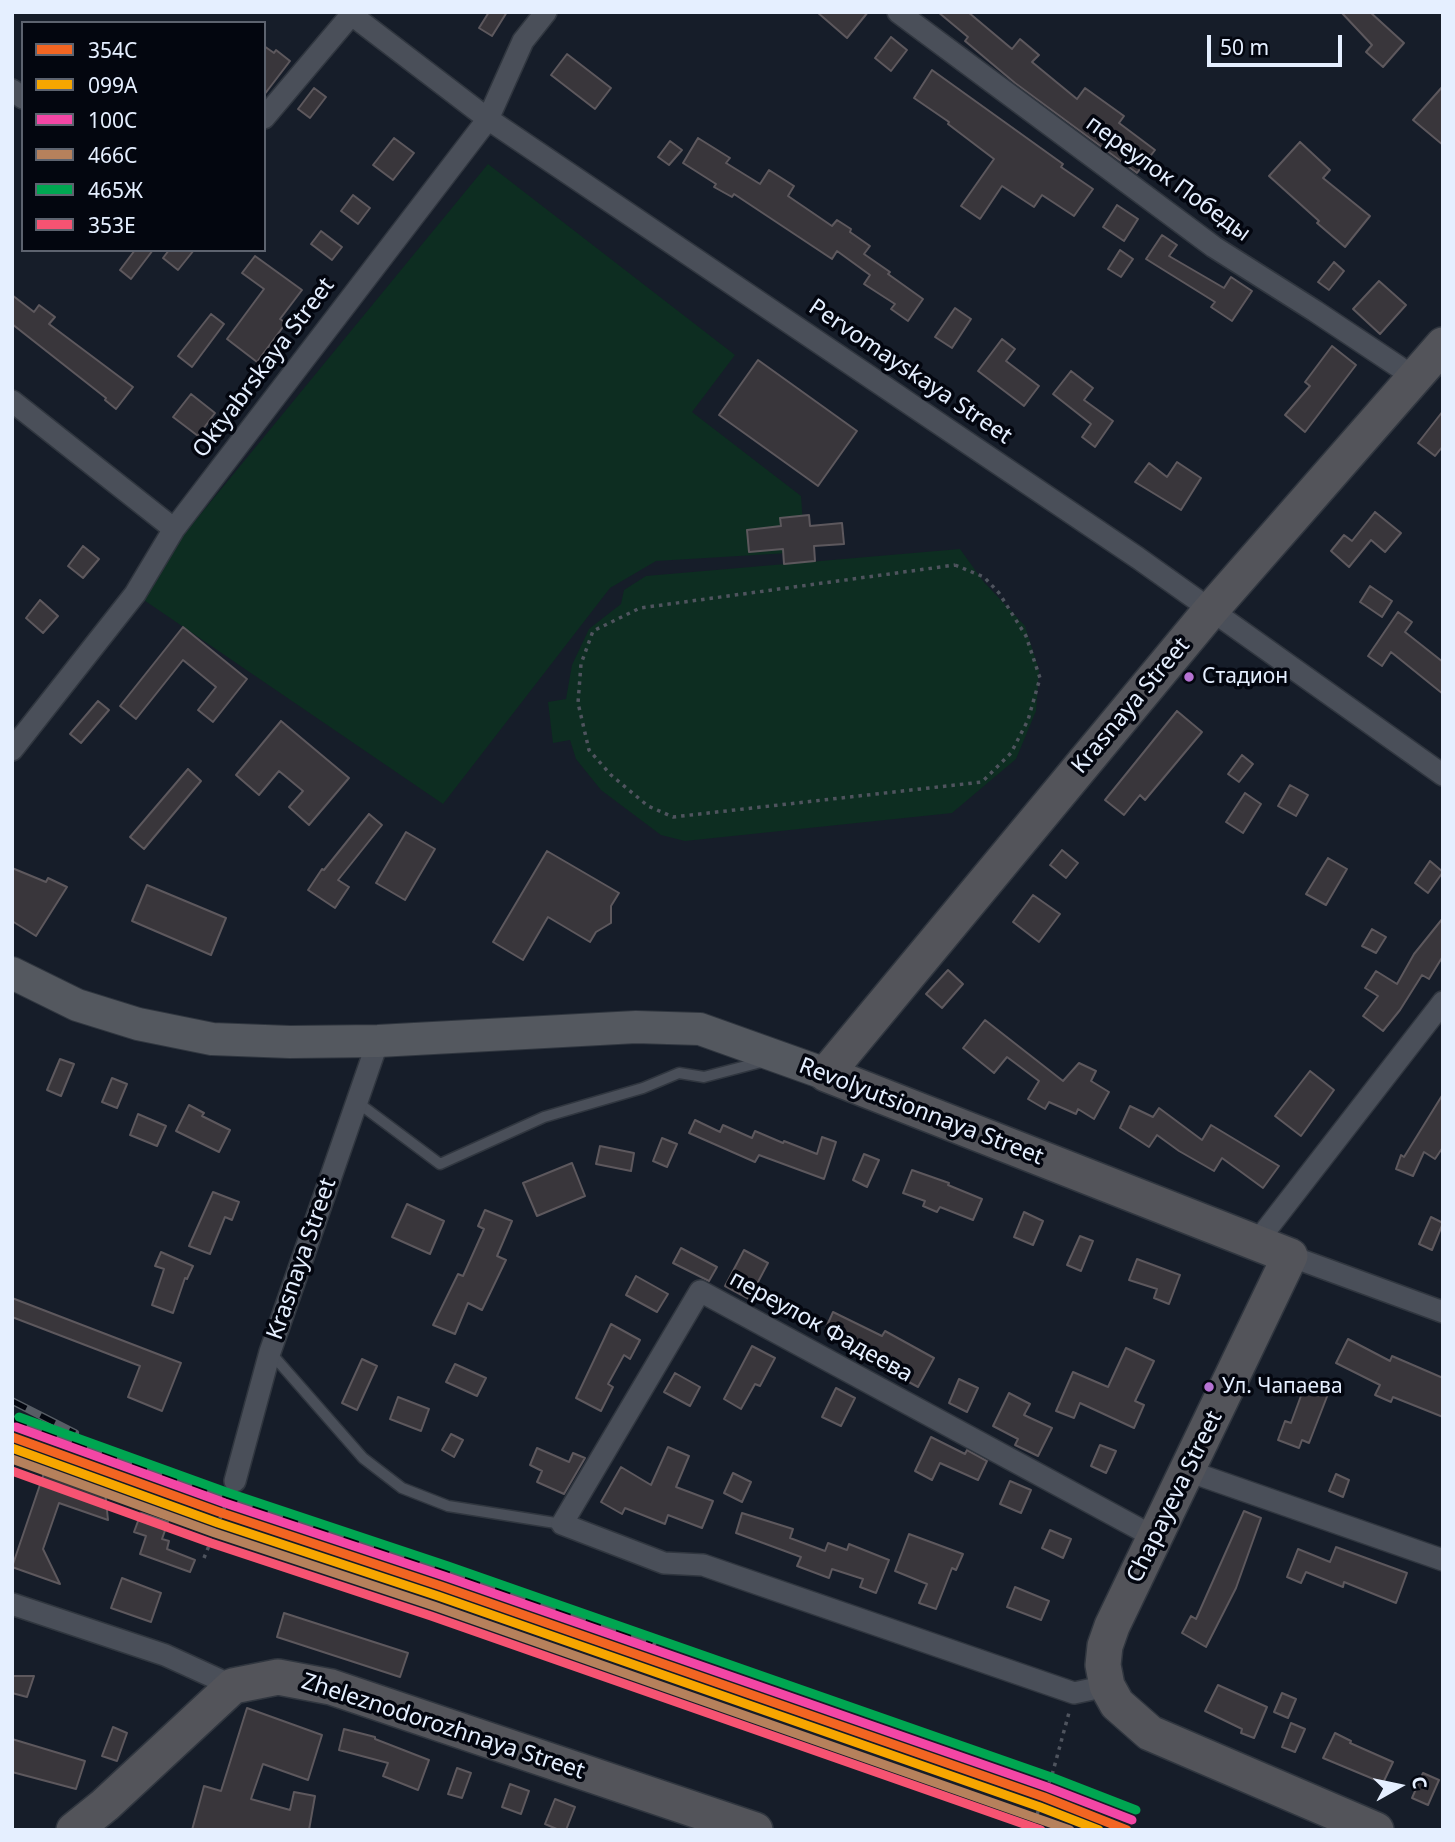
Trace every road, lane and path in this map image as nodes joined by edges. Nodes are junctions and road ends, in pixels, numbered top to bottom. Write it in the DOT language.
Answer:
graph roads {
  1 [pos="546,12"];
  2 [pos="898,12"];
  3 [pos="349,14"];
  4 [pos="266,116"];
  5 [pos="488,119"];
  6 [pos="1443,345"];
  7 [pos="1414,377"];
  8 [pos="12,401"];
  9 [pos="174,529"];
  10 [pos="954,565"];
  11 [pos="1210,611"];
  12 [pos="12,750"];
  13 [pos="1443,775"];
  14 [pos="12,972"];
  15 [pos="1443,1002"];
  16 [pos="378,1041"];
  17 [pos="781,1058"];
  18 [pos="826,1074"];
  19 [pos="357,1102"];
  20 [pos="1256,1242"];
  21 [pos="1290,1256"];
  22 [pos="1443,1312"];
  23 [pos="270,1352"];
  24 [pos="1188,1471"];
  25 [pos="234,1481"];
  26 [pos="562,1524"];
  27 [pos="1156,1538"];
  28 [pos="204,1558"];
  29 [pos="1443,1560"];
  30 [pos="12,1604"];
  31 [pos="1095,1681"];
  32 [pos="233,1686"];
  33 [pos="74,1830"];
  34 [pos="755,1830"];
  35 [pos="1031,1830"];
  36 [pos="1377,1830"];
  1 -- 5 [label="street, Oktyabrskaya Street"];
  2 -- 7 [label="street, переулок Победы"];
  3 -- 4 [label="street"];
  3 -- 5 [label="street, Pervomayskaya Street"];
  5 -- 9 [label="street, Oktyabrskaya Street"];
  5 -- 11 [label="street, Pervomayskaya Street"];
  6 -- 7 [label="main road, Krasnaya Street"];
  7 -- 11 [label="main road, Krasnaya Street"];
  8 -- 9 [label="street"];
  9 -- 12 [label="street, Oktyabrskaya Street"];
  10 -- 10 [label="path"];
  11 -- 13 [label="street, Pervomayskaya Street"];
  11 -- 18 [label="main road, Krasnaya Street"];
  14 -- 16 [label="street, Revolyutsionnaya Street"];
  15 -- 20 [label="street"];
  16 -- 17 [label="street, Revolyutsionnaya Street"];
  16 -- 19 [label="street, Krasnaya Street"];
  17 -- 18 [label="street, Revolyutsionnaya Street"];
  17 -- 19 [label="lane"];
  18 -- 20 [label="main road, Revolyutsionnaya Street"];
  19 -- 23 [label="street, Krasnaya Street"];
  20 -- 21 [label="main road, Revolyutsionnaya Street"];
  21 -- 22 [label="street, Revolyutsionnaya Street"];
  21 -- 24 [label="main road, Chapayeva Street"];
  23 -- 25 [label="street, Krasnaya Street"];
  23 -- 26 [label="lane"];
  24 -- 27 [label="main road, Chapayeva Street"];
  24 -- 29 [label="street"];
  25 -- 28 [label="path"];
  26 -- 27 [label="street, переулок Фадеева"];
  26 -- 31 [label="street"];
  27 -- 31 [label="main road, Chapayeva Street"];
  30 -- 32 [label="street"];
  31 -- 35 [label="path"];
  31 -- 36 [label="main road"];
  32 -- 33 [label="main road"];
  32 -- 34 [label="main road, Zheleznodorozhnaya Street"];
}
